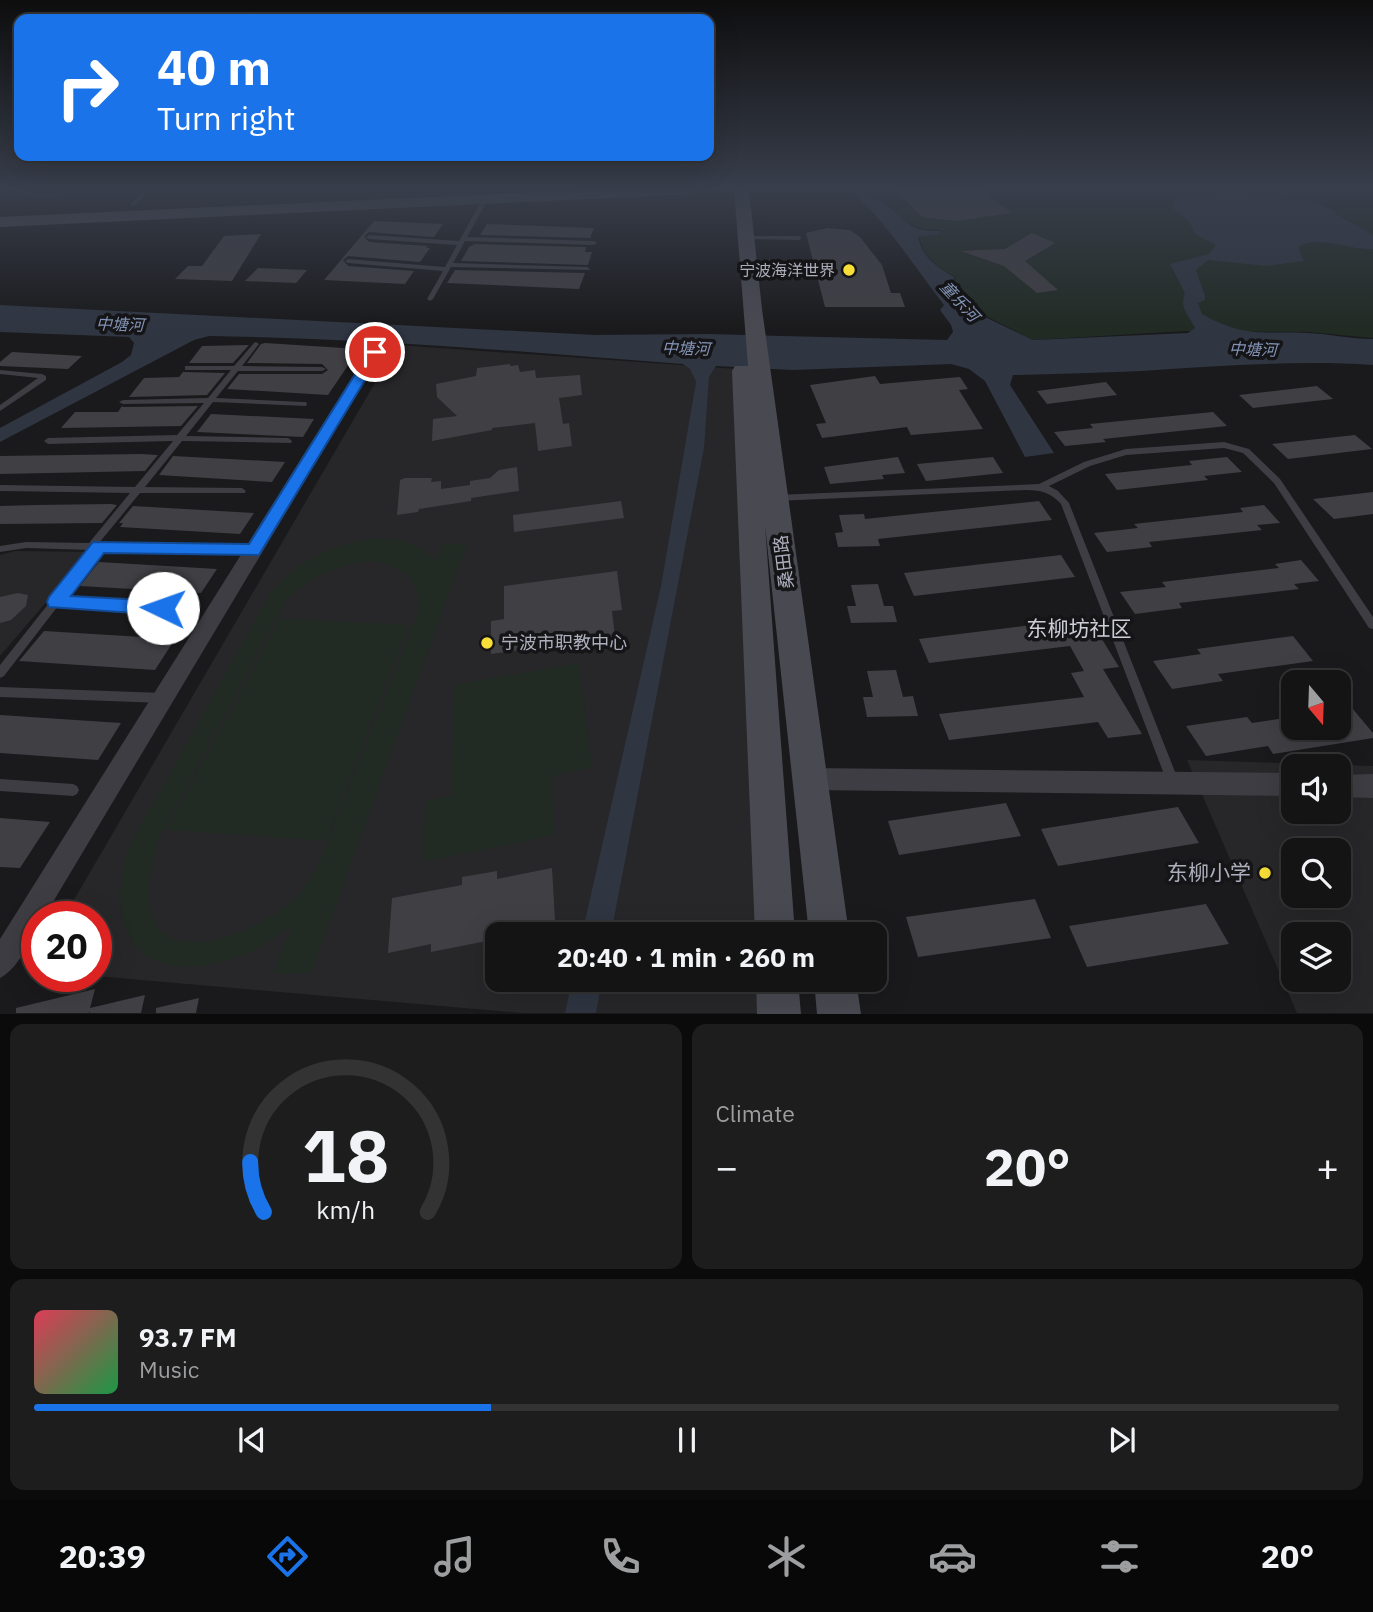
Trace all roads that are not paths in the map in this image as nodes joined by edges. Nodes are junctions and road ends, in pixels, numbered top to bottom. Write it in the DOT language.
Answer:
graph roads {
  1 [pos="465,236"];
  2 [pos="733,236"];
  3 [pos="369,237"];
  4 [pos="746,238"];
  5 [pos="799,238"];
  6 [pos="462,241"];
  7 [pos="594,243"];
  8 [pos="348,261"];
  9 [pos="448,267"];
  10 [pos="587,269"];
  11 [pos="430,299"];
  12 [pos="744,308"];
  13 [pos="256,344"];
  14 [pos="375,352"];
  15 [pos="238,367"];
  16 [pos="188,368"];
  17 [pos="322,369"];
  18 [pos="0,372"];
  19 [pos="755,399"];
  20 [pos="211,400"];
  21 [pos="123,402"];
  22 [pos="303,404"];
  23 [pos="0,408"];
  24 [pos="180,438"];
  25 [pos="48,441"];
  26 [pos="288,442"];
  27 [pos="1042,486"];
  28 [pos="0,488"];
  29 [pos="139,488"];
  30 [pos="242,491"];
  31 [pos="776,498"];
  32 [pos="95,547"];
  33 [pos="0,549"];
  34 [pos="253,551"];
  35 [pos="56,602"];
  36 [pos="189,610"];
  37 [pos="1373,625"];
  38 [pos="0,673"];
  39 [pos="0,692"];
  40 [pos="163,698"];
  41 [pos="810,779"];
  42 [pos="1174,784"];
  43 [pos="0,785"];
  44 [pos="1281,785"];
  45 [pos="1351,786"];
  46 [pos="1373,786"];
  47 [pos="73,790"];
  48 [pos="775,922"];
  49 [pos="828,922"];
  50 [pos="0,964"];
  51 [pos="778,992"];
  52 [pos="836,992"];
  53 [pos="779,1013"];
  54 [pos="839,1013"];
  1 -- 6 [label="lane"];
  2 -- 12 [label="main road, 桑田路"];
  3 -- 6 [label="lane"];
  4 -- 5 [label="lane"];
  4 -- 12 [label="main road, 桑田路"];
  6 -- 7 [label="lane"];
  6 -- 9 [label="lane"];
  8 -- 9 [label="lane"];
  9 -- 10 [label="lane"];
  9 -- 11 [label="lane"];
  12 -- 19 [label="main road, 桑田路"];
  13 -- 15 [label="lane"];
  14 -- 34 [label="street"];
  15 -- 16 [label="lane"];
  15 -- 17 [label="lane"];
  15 -- 20 [label="lane"];
  18 -- 23 [label="lane"];
  19 -- 31 [label="main road, 桑田路"];
  19 -- 48 [label="main road, 桑田路"];
  20 -- 21 [label="lane"];
  20 -- 22 [label="lane"];
  20 -- 24 [label="lane"];
  24 -- 25 [label="lane"];
  24 -- 26 [label="lane"];
  24 -- 29 [label="lane"];
  27 -- 31 [label="lane"];
  27 -- 37 [label="lane"];
  27 -- 42 [label="lane"];
  28 -- 29 [label="lane"];
  29 -- 30 [label="lane"];
  29 -- 32 [label="lane"];
  31 -- 41 [label="main road, 桑田路"];
  32 -- 33 [label="lane"];
  32 -- 34 [label="lane"];
  32 -- 35 [label="lane"];
  34 -- 40 [label="street"];
  35 -- 36 [label="lane"];
  35 -- 38 [label="lane"];
  39 -- 40 [label="lane"];
  40 -- 50 [label="street"];
  41 -- 42 [label="street"];
  41 -- 49 [label="main road, 桑田路"];
  42 -- 44 [label="street"];
  43 -- 47 [label="lane"];
  45 -- 46 [label="street"];
  51 -- 53 [label="main road"];
  52 -- 54 [label="main road"];
}
